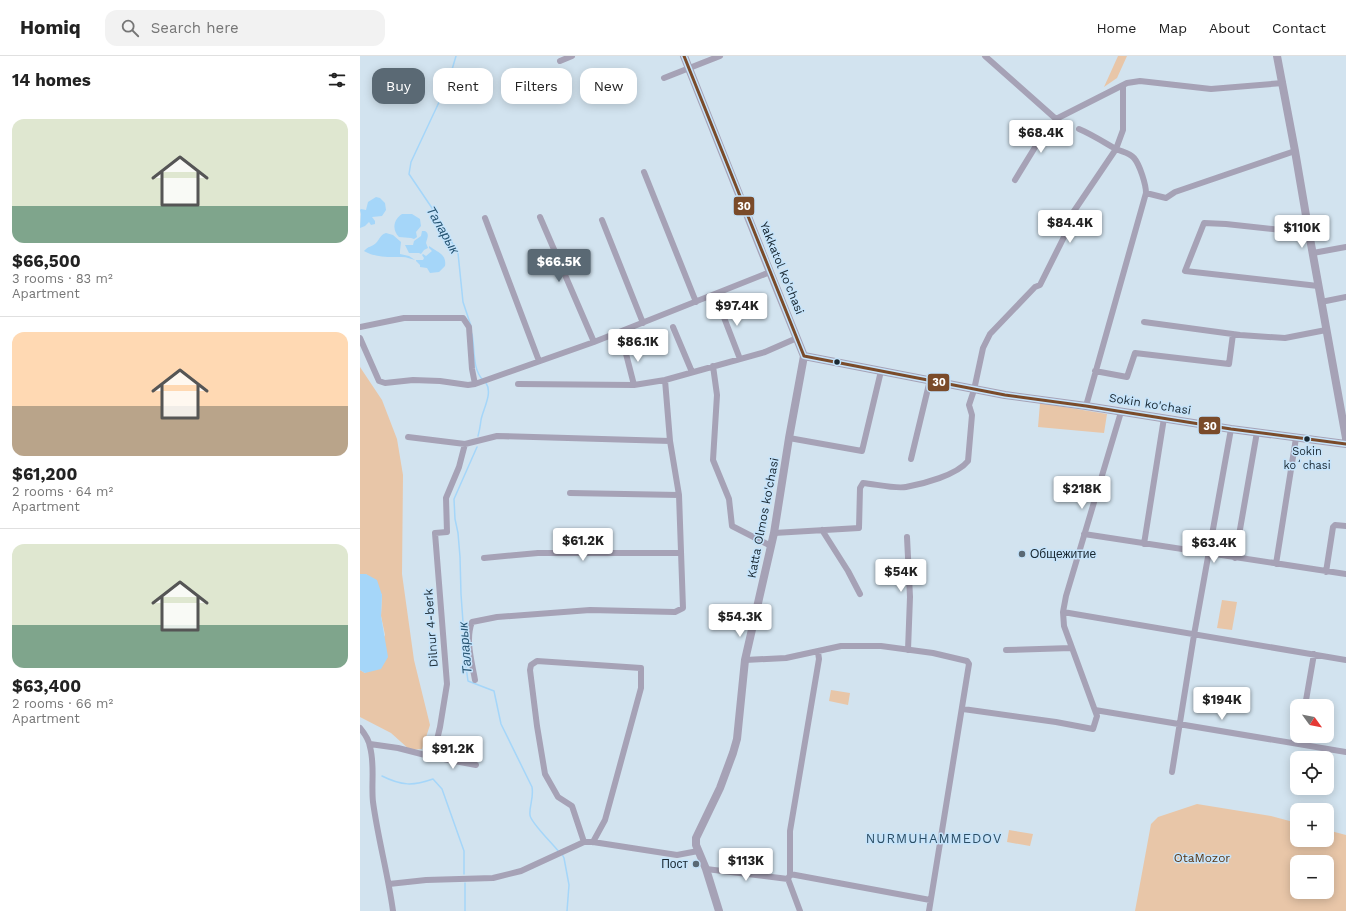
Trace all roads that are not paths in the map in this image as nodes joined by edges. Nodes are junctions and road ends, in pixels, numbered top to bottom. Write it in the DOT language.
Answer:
graph roads {
  1 [pos="572,56"];
  2 [pos="684,56"];
  3 [pos="720,56"];
  4 [pos="985,56"];
  5 [pos="1277,56"];
  6 [pos="560,61"];
  7 [pos="689,69"];
  8 [pos="664,78"];
  9 [pos="1283,83"];
  10 [pos="1124,86"];
  11 [pos="1056,119"];
  12 [pos="1079,128"];
  13 [pos="1116,150"];
  14 [pos="1295,151"];
  15 [pos="644,172"];
  16 [pos="1015,180"];
  17 [pos="1146,193"];
  18 [pos="540,217"];
  19 [pos="485,218"];
  20 [pos="602,220"];
  21 [pos="1309,233"];
  22 [pos="1346,247"];
  23 [pos="1312,253"];
  24 [pos="770,272"];
  25 [pos="1318,286"];
  26 [pos="1346,297"];
  27 [pos="696,302"];
  28 [pos="718,302"];
  29 [pos="1321,302"];
  30 [pos="1144,322"];
  31 [pos="643,323"];
  32 [pos="360,327"];
  33 [pos="673,327"];
  34 [pos="1326,330"];
  35 [pos="1233,334"];
  36 [pos="360,338"];
  37 [pos="797,338"];
  38 [pos="594,342"];
  39 [pos="624,346"];
  40 [pos="804,356"];
  41 [pos="740,359"];
  42 [pos="539,361"];
  43 [pos="713,366"];
  44 [pos="880,371"];
  45 [pos="1095,371"];
  46 [pos="692,372"];
  47 [pos="665,380"];
  48 [pos="930,380"];
  49 [pos="475,384"];
  50 [pos="518,384"];
  51 [pos="634,385"];
  52 [pos="974,390"];
  53 [pos="1086,406"];
  54 [pos="1120,412"];
  55 [pos="1164,418"];
  56 [pos="1231,429"];
  57 [pos="1256,432"];
  58 [pos="408,437"];
  59 [pos="789,438"];
  60 [pos="1296,438"];
  61 [pos="670,441"];
  62 [pos="465,444"];
  63 [pos="1345,444"];
  64 [pos="911,459"];
  65 [pos="570,494"];
  66 [pos="679,495"];
  67 [pos="1346,526"];
  68 [pos="822,530"];
  69 [pos="774,533"];
  70 [pos="1084,534"];
  71 [pos="907,537"];
  72 [pos="1144,544"];
  73 [pos="771,546"];
  74 [pos="681,553"];
  75 [pos="1209,554"];
  76 [pos="484,558"];
  77 [pos="1235,558"];
  78 [pos="1276,564"];
  79 [pos="1326,572"];
  80 [pos="1346,574"];
  81 [pos="860,594"];
  82 [pos="1063,612"];
  83 [pos="1194,634"];
  84 [pos="1071,648"];
  85 [pos="908,650"];
  86 [pos="1006,650"];
  87 [pos="818,652"];
  88 [pos="1314,654"];
  89 [pos="745,660"];
  90 [pos="1346,660"];
  91 [pos="475,680"];
  92 [pos="1306,699"];
  93 [pos="963,709"];
  94 [pos="1095,710"];
  95 [pos="1180,724"];
  96 [pos="360,728"];
  97 [pos="370,744"];
  98 [pos="1299,744"];
  99 [pos="1346,752"];
  100 [pos="433,757"];
  101 [pos="476,765"];
  102 [pos="1172,772"];
  103 [pos="584,842"];
  104 [pos="593,842"];
  105 [pos="698,851"];
  106 [pos="706,868"];
  107 [pos="789,876"];
  108 [pos="389,884"];
  109 [pos="930,900"];
  110 [pos="393,911"];
  111 [pos="718,911"];
  112 [pos="800,911"];
  113 [pos="929,911"];
  1 -- 6 [label="street"];
  2 -- 7 [label="street, Yakkatol ko'chasi"];
  3 -- 7 [label="street"];
  4 -- 11 [label="street"];
  5 -- 9 [label="street"];
  7 -- 8 [label="street"];
  7 -- 24 [label="street, Yakkatol ko'chasi"];
  9 -- 10 [label="street"];
  9 -- 14 [label="street"];
  10 -- 11 [label="street"];
  10 -- 13 [label="street"];
  11 -- 16 [label="street"];
  12 -- 13 [label="street"];
  13 -- 17 [label="street"];
  13 -- 52 [label="street"];
  14 -- 17 [label="street"];
  14 -- 21 [label="street"];
  15 -- 27 [label="street"];
  17 -- 45 [label="street"];
  18 -- 38 [label="street"];
  19 -- 42 [label="street"];
  20 -- 31 [label="street"];
  21 -- 23 [label="street"];
  21 -- 25 [label="street"];
  22 -- 23 [label="street"];
  23 -- 25 [label="street"];
  24 -- 27 [label="street"];
  24 -- 37 [label="street, Yakkatol ko'chasi"];
  25 -- 29 [label="street"];
  26 -- 29 [label="street"];
  27 -- 31 [label="street"];
  28 -- 41 [label="street"];
  29 -- 34 [label="street"];
  30 -- 35 [label="street"];
  31 -- 38 [label="street"];
  32 -- 49 [label="street"];
  33 -- 46 [label="street"];
  34 -- 35 [label="street"];
  34 -- 63 [label="street"];
  35 -- 45 [label="street"];
  36 -- 49 [label="street"];
  37 -- 40 [label="street, Yakkatol ko'chasi"];
  37 -- 41 [label="street"];
  38 -- 42 [label="street"];
  39 -- 51 [label="street"];
  40 -- 44 [label="street, Sokin ko'chasi"];
  40 -- 59 [label="street, Katta Olmos ko'chasi"];
  41 -- 43 [label="street"];
  42 -- 49 [label="street"];
  43 -- 46 [label="street"];
  43 -- 73 [label="street"];
  44 -- 48 [label="street, Sokin ko'chasi"];
  44 -- 59 [label="street"];
  45 -- 53 [label="street"];
  46 -- 47 [label="street"];
  47 -- 51 [label="street"];
  47 -- 61 [label="street"];
  48 -- 52 [label="street, Sokin ko'chasi"];
  48 -- 64 [label="street"];
  50 -- 51 [label="street"];
  52 -- 53 [label="street, Sokin ko'chasi"];
  52 -- 68 [label="street"];
  53 -- 54 [label="street, Sokin ko'chasi"];
  54 -- 55 [label="street, Sokin ko'chasi"];
  54 -- 70 [label="street"];
  55 -- 56 [label="street, Sokin ko'chasi"];
  55 -- 72 [label="street"];
  56 -- 57 [label="street, Sokin ko'chasi"];
  56 -- 75 [label="street"];
  57 -- 60 [label="street, Sokin ko'chasi"];
  57 -- 77 [label="street"];
  58 -- 62 [label="street"];
  59 -- 69 [label="street, Katta Olmos ko'chasi"];
  60 -- 63 [label="street, Sokin ko'chasi"];
  60 -- 78 [label="street"];
  61 -- 62 [label="street"];
  61 -- 66 [label="street"];
  62 -- 100 [label="street, Dilnur 4-berk"];
  65 -- 66 [label="street"];
  66 -- 74 [label="street"];
  67 -- 79 [label="street"];
  68 -- 69 [label="street"];
  68 -- 81 [label="street"];
  69 -- 73 [label="street, Katta Olmos ko'chasi"];
  70 -- 72 [label="street"];
  70 -- 82 [label="street"];
  71 -- 85 [label="street"];
  72 -- 75 [label="street"];
  73 -- 89 [label="street, Katta Olmos ko'chasi"];
  74 -- 76 [label="street"];
  74 -- 91 [label="street"];
  75 -- 77 [label="street"];
  75 -- 83 [label="street"];
  77 -- 78 [label="street"];
  78 -- 79 [label="street"];
  79 -- 80 [label="street"];
  82 -- 83 [label="street"];
  82 -- 84 [label="street"];
  83 -- 88 [label="street"];
  83 -- 95 [label="street"];
  84 -- 86 [label="street"];
  84 -- 94 [label="street"];
  85 -- 87 [label="street"];
  85 -- 93 [label="street"];
  87 -- 89 [label="street"];
  87 -- 107 [label="street"];
  88 -- 90 [label="street"];
  88 -- 92 [label="street"];
  89 -- 105 [label="street, Katta Olmos ko'chasi"];
  93 -- 94 [label="street"];
  93 -- 109 [label="street"];
  94 -- 95 [label="street"];
  95 -- 98 [label="street"];
  95 -- 102 [label="street"];
  96 -- 97 [label="street"];
  97 -- 100 [label="street"];
  97 -- 108 [label="street"];
  98 -- 99 [label="street"];
  100 -- 101 [label="street"];
  103 -- 104 [label="street"];
  103 -- 104 [label="street"];
  103 -- 108 [label="street"];
  104 -- 105 [label="street"];
  105 -- 106 [label="street, Katta Olmos ko'chasi"];
  106 -- 107 [label="street"];
  106 -- 111 [label="street, Katta Olmos ko'chasi"];
  107 -- 109 [label="street"];
  107 -- 112 [label="street"];
  108 -- 110 [label="street"];
  109 -- 113 [label="street"];
}
